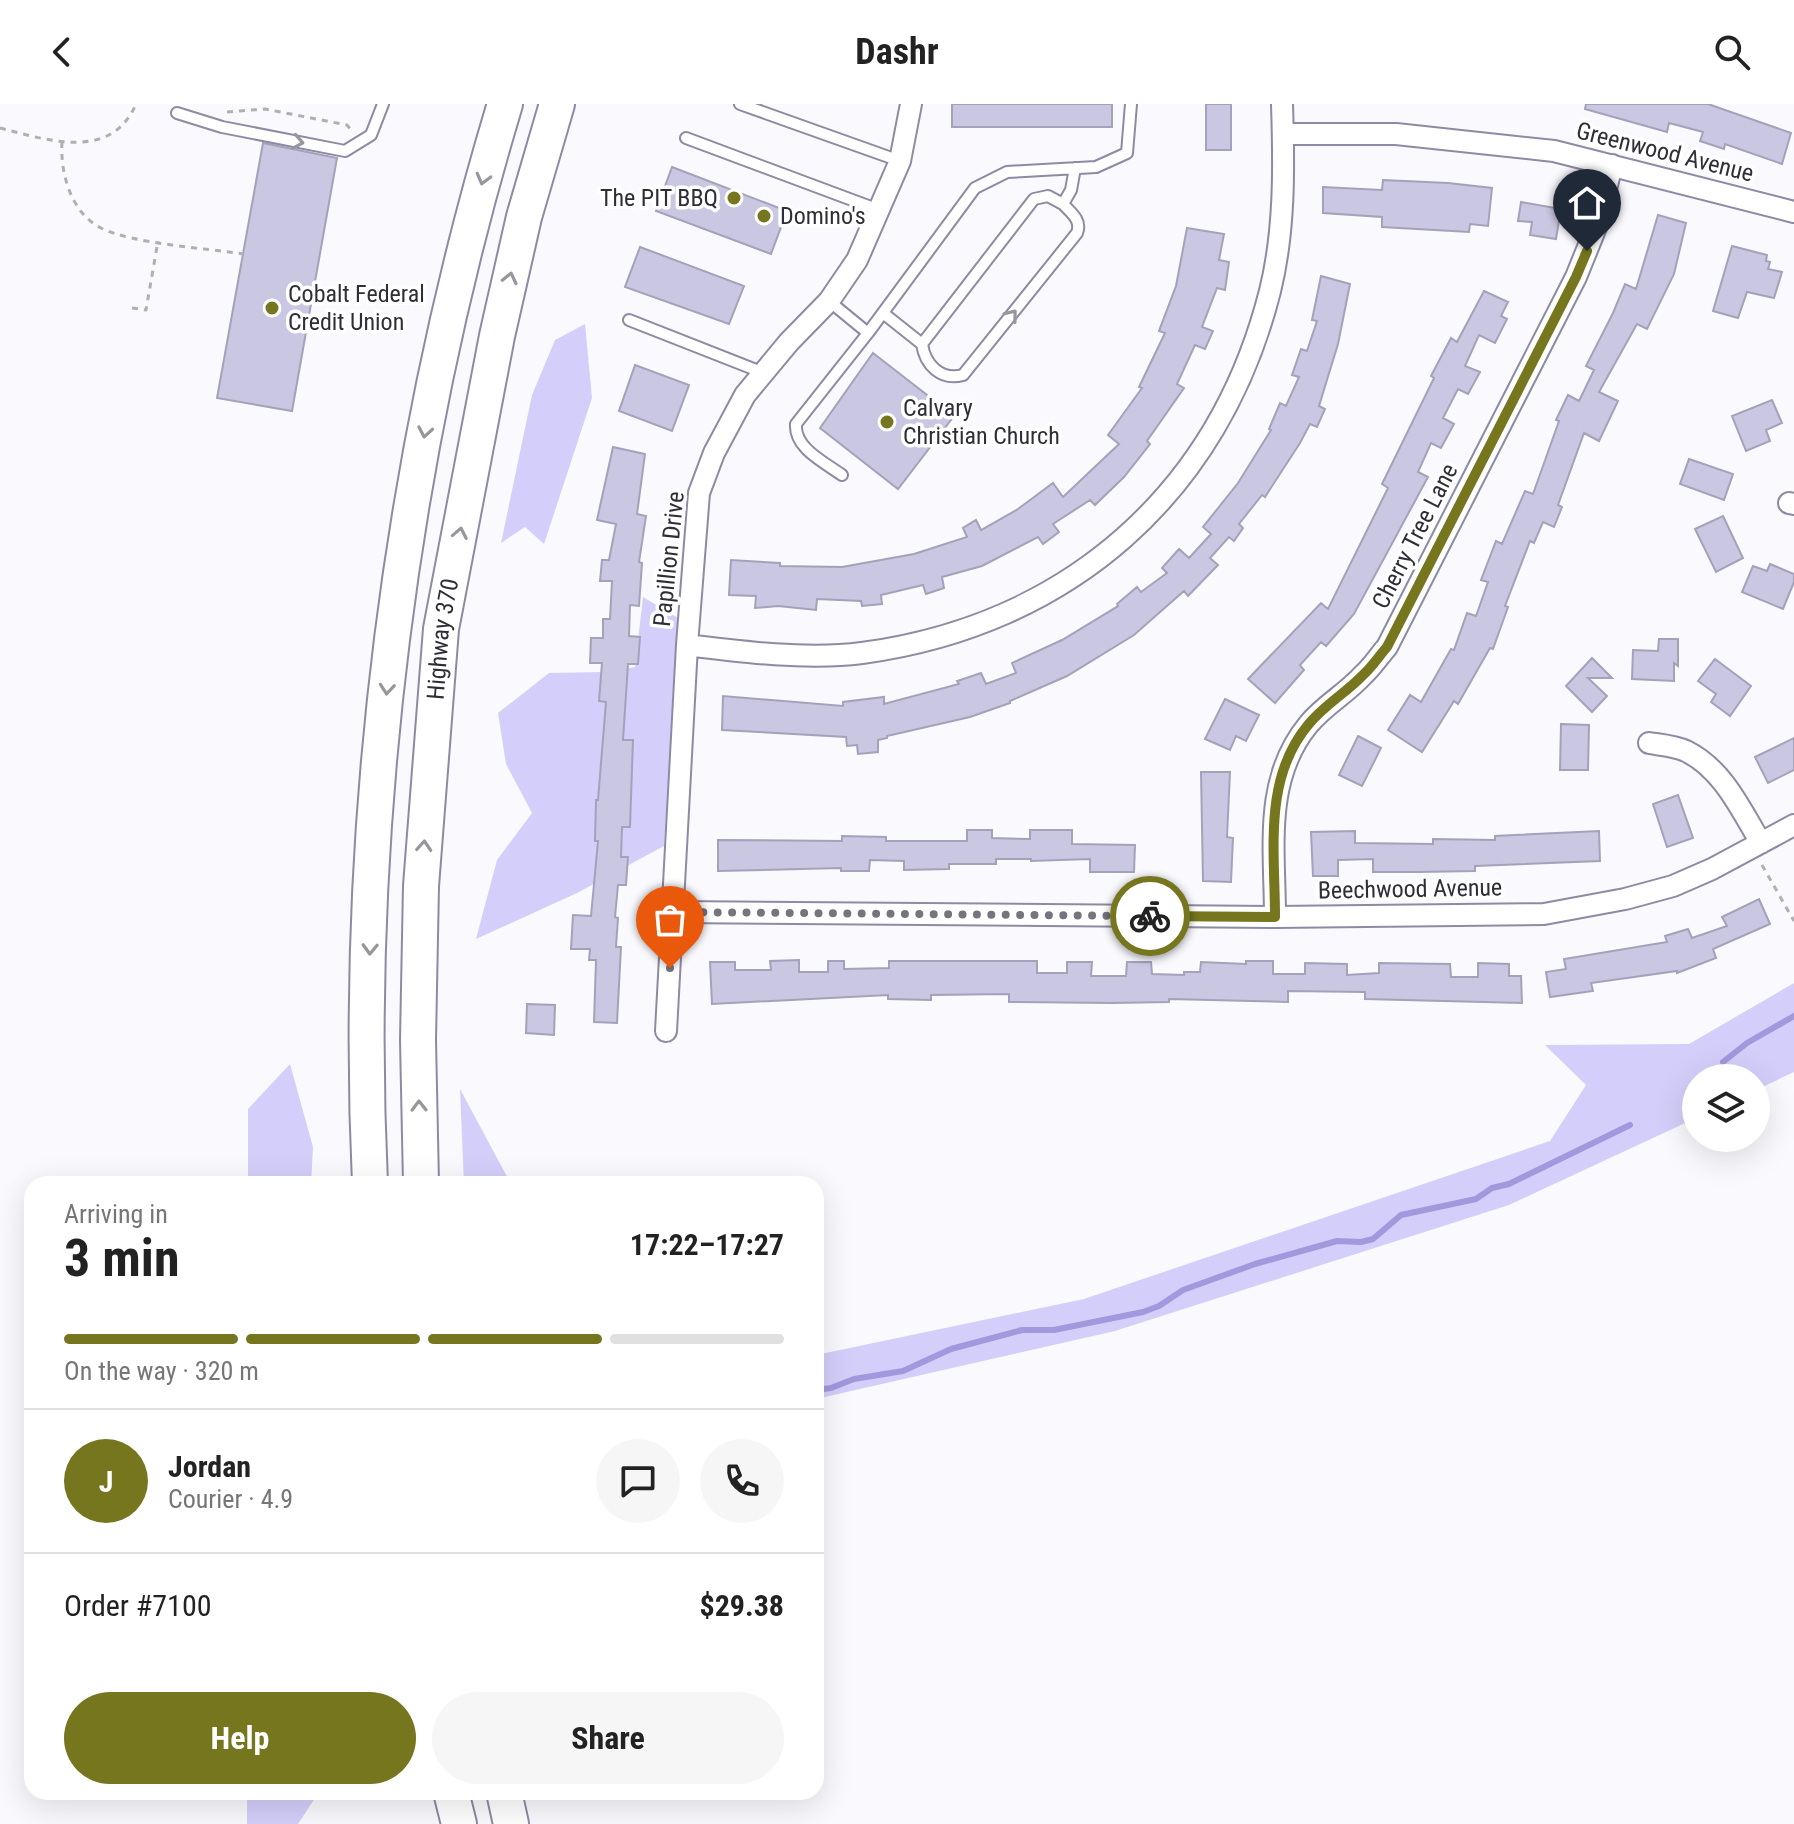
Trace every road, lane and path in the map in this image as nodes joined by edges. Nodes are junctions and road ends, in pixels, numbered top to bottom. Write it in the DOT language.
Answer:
graph roads {
  1 [pos="136,104"];
  2 [pos="383,104"];
  3 [pos="505,104"];
  4 [pos="557,104"];
  5 [pos="740,104"];
  6 [pos="911,104"];
  7 [pos="1131,104"];
  8 [pos="1282,104"];
  9 [pos="177,113"];
  10 [pos="219,113"];
  11 [pos="0,128"];
  12 [pos="1283,134"];
  13 [pos="686,138"];
  14 [pos="62,142"];
  15 [pos="362,142"];
  16 [pos="900,161"];
  17 [pos="1612,165"];
  18 [pos="1075,168"];
  19 [pos="1063,204"];
  20 [pos="881,210"];
  21 [pos="1794,212"];
  22 [pos="158,241"];
  23 [pos="243,254"];
  24 [pos="829,301"];
  25 [pos="132,308"];
  26 [pos="883,313"];
  27 [pos="629,320"];
  28 [pos="868,333"];
  29 [pos="922,344"];
  30 [pos="764,373"];
  31 [pos="842,475"];
  32 [pos="687,645"];
  33 [pos="1649,743"];
  34 [pos="1794,825"];
  35 [pos="1757,845"];
  36 [pos="673,912"];
  37 [pos="1275,917"];
  38 [pos="1794,921"];
  39 [pos="666,1031"];
  40 [pos="370,1176"];
  41 [pos="421,1176"];
  42 [pos="453,1800"];
  43 [pos="506,1800"];
  44 [pos="459,1824"];
  45 [pos="511,1824"];
  1 -- 14 [label="path"];
  2 -- 15 [label="lane"];
  3 -- 40 [label="highway, Highway 370, one-way"];
  41 -- 4 [label="highway, Highway 370, one-way"];
  5 -- 16 [label="lane"];
  6 -- 16 [label="street, Papillion Drive"];
  7 -- 18 [label="lane"];
  8 -- 12 [label="street"];
  9 -- 15 [label="lane, one-way"];
  10 -- 15 [label="path"];
  11 -- 14 [label="path"];
  12 -- 17 [label="street, Greenwood Avenue"];
  12 -- 32 [label="street"];
  13 -- 20 [label="lane"];
  14 -- 22 [label="path"];
  16 -- 20 [label="street, Papillion Drive"];
  17 -- 21 [label="street, Greenwood Avenue"];
  17 -- 37 [label="street, Cherry Tree Lane"];
  18 -- 19 [label="lane"];
  18 -- 26 [label="lane"];
  19 -- 29 [label="lane"];
  29 -- 19 [label="lane, one-way"];
  20 -- 24 [label="street, Papillion Drive"];
  22 -- 23 [label="path"];
  22 -- 25 [label="path"];
  24 -- 28 [label="lane"];
  24 -- 30 [label="street, Papillion Drive"];
  26 -- 28 [label="lane"];
  26 -- 29 [label="lane"];
  27 -- 30 [label="lane"];
  28 -- 31 [label="lane"];
  30 -- 32 [label="street, Papillion Drive"];
  32 -- 36 [label="street, Papillion Drive"];
  33 -- 35 [label="street"];
  34 -- 35 [label="street, Beechwood Avenue"];
  35 -- 37 [label="street, Beechwood Avenue"];
  35 -- 38 [label="path"];
  36 -- 37 [label="street, Beechwood Avenue"];
  36 -- 39 [label="street, Papillion Drive"];
  42 -- 44 [label="highway"];
  43 -- 45 [label="highway"];
}
